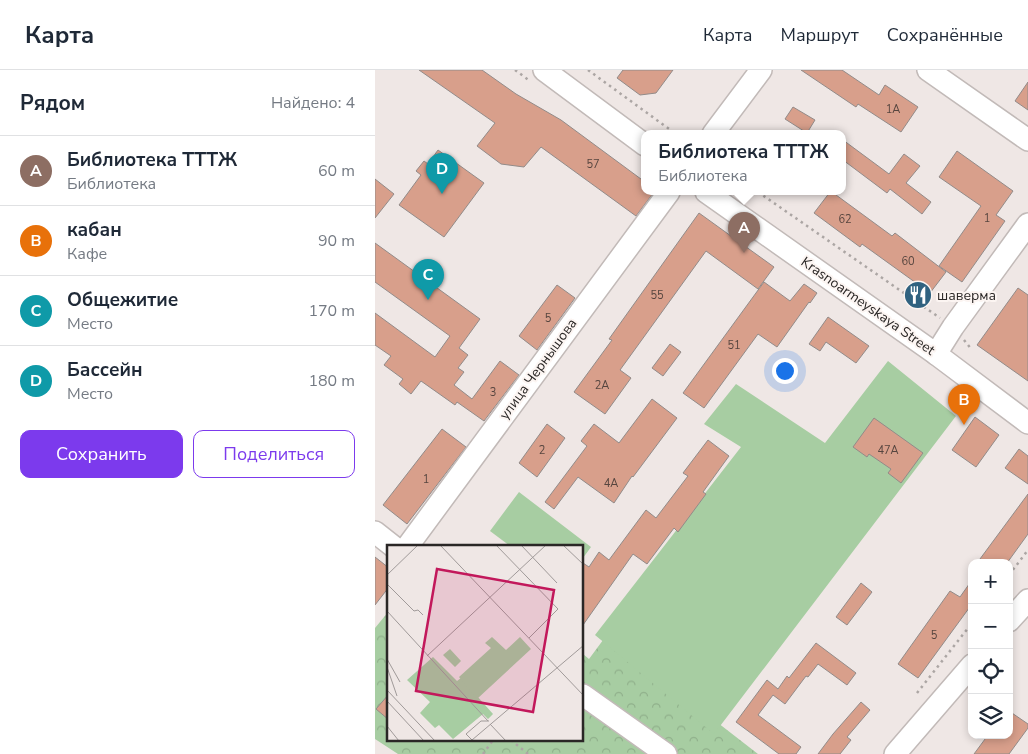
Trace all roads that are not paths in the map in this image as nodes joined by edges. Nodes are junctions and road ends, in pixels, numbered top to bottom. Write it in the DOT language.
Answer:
graph roads {
  1 [pos="544,70"];
  2 [pos="761,70"];
  3 [pos="928,70"];
  4 [pos="716,130"];
  5 [pos="1028,140"];
  6 [pos="641,142"];
  7 [pos="667,195"];
  8 [pos="711,195"];
  9 [pos="1028,224"];
  10 [pos="936,354"];
  11 [pos="1028,423"];
  12 [pos="375,532"];
  13 [pos="392,545"];
  14 [pos="408,545"];
  15 [pos="1028,600"];
  16 [pos="1013,617"];
  17 [pos="968,670"];
  18 [pos="584,696"];
  19 [pos="666,754"];
  20 [pos="895,754"];
  1 -- 6 [label="street"];
  2 -- 4 [label="street"];
  3 -- 5 [label="street"];
  7 -- 14 [label="street, улица Чернышова"];
  8 -- 10 [label="street, Krasnoarmeyskaya Street"];
  9 -- 10 [label="street"];
  10 -- 11 [label="street, Krasnoarmeyskaya Street"];
  12 -- 13 [label="street"];
  15 -- 16 [label="street"];
  17 -- 20 [label="street"];
  18 -- 19 [label="street"];
}
